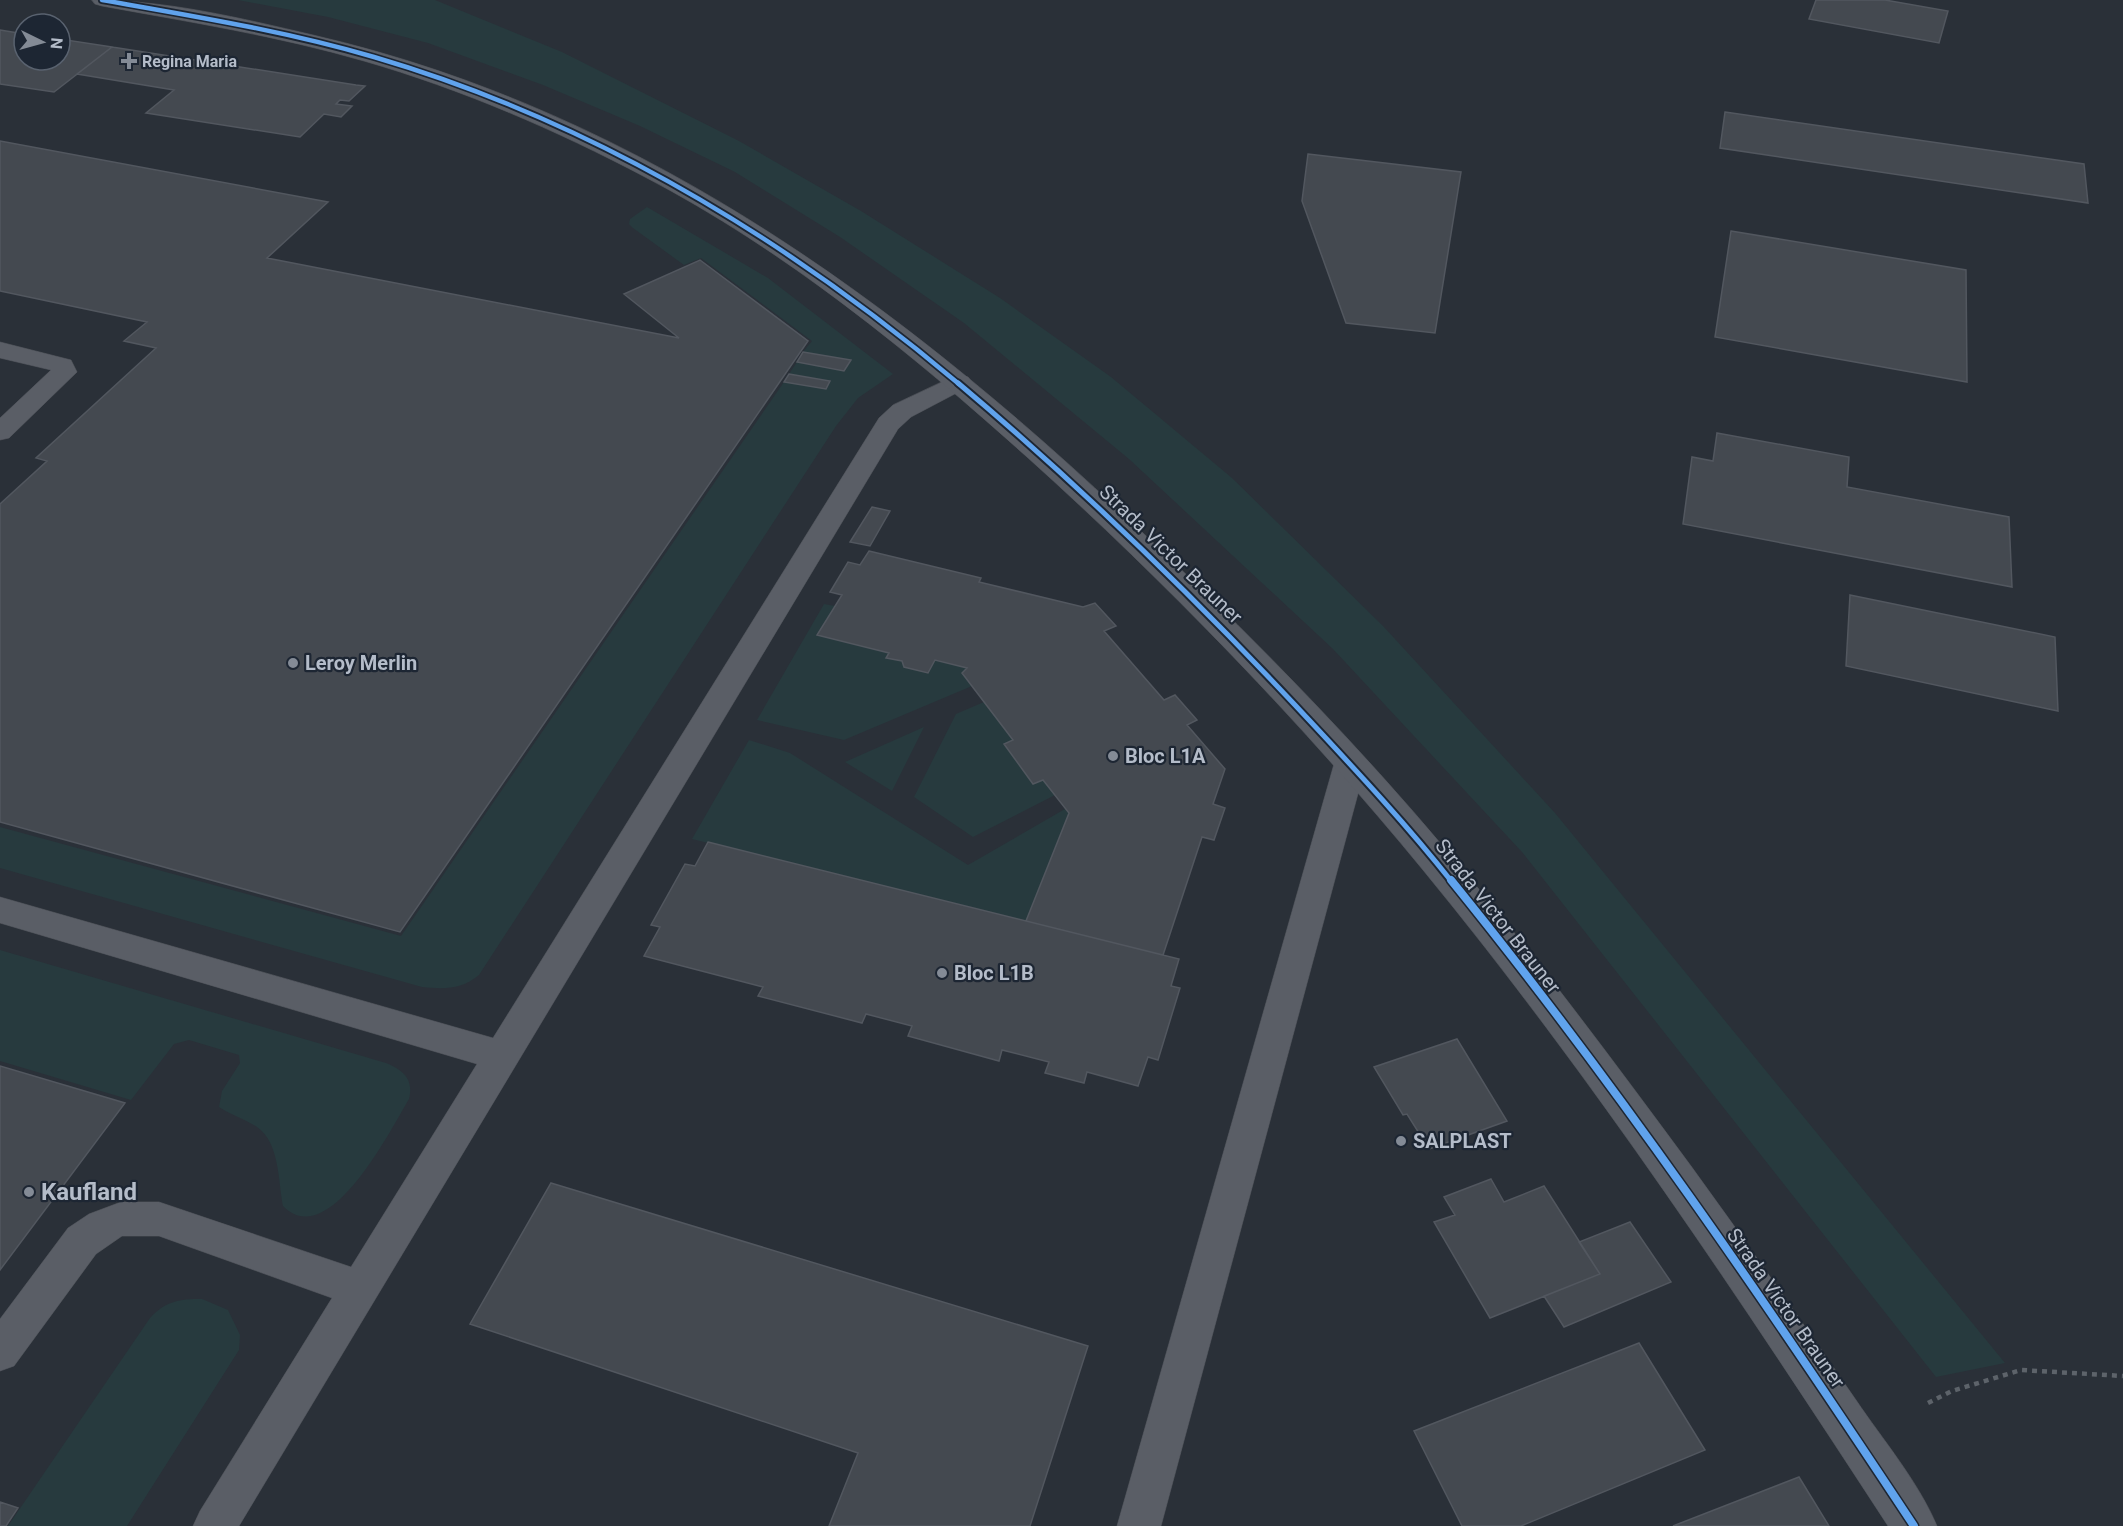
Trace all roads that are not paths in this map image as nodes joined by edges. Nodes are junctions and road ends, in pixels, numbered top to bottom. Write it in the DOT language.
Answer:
graph roads {
  1 [pos="102,0"];
  2 [pos="0,350"];
  3 [pos="959,382"];
  4 [pos="9,424"];
  5 [pos="1350,764"];
  6 [pos="0,910"];
  7 [pos="502,1056"];
  8 [pos="360,1289"];
  9 [pos="0,1352"];
  10 [pos="215,1526"];
  11 [pos="1139,1526"];
  12 [pos="1914,1526"];
  1 -- 3 [label="street, Strada Victor Brauner"];
  2 -- 4 [label="lane"];
  3 -- 5 [label="street, Strada Victor Brauner"];
  3 -- 7 [label="lane"];
  5 -- 11 [label="lane"];
  5 -- 12 [label="street, Strada Victor Brauner"];
  6 -- 7 [label="lane"];
  7 -- 8 [label="lane"];
  8 -- 9 [label="lane"];
  8 -- 10 [label="lane"];
}
